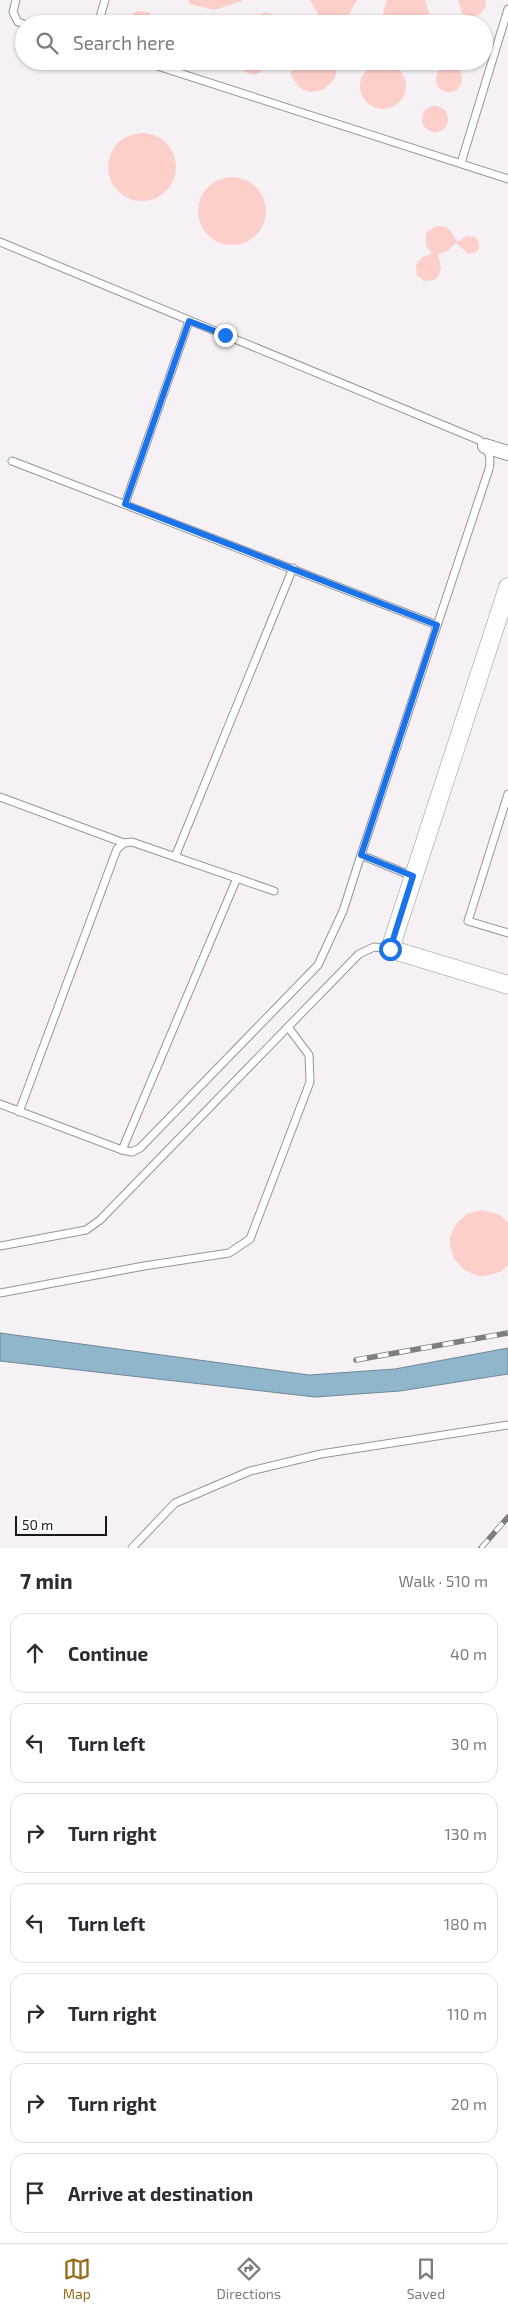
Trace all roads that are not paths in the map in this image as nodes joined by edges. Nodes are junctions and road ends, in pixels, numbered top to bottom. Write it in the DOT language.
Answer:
graph roads {
  1 [pos="16,0"];
  2 [pos="105,0"];
  3 [pos="508,9"];
  4 [pos="101,15"];
  5 [pos="15,16"];
  6 [pos="493,58"];
  7 [pos="170,70"];
  8 [pos="489,70"];
  9 [pos="461,163"];
  10 [pos="508,179"];
  11 [pos="0,242"];
  12 [pos="189,321"];
  13 [pos="485,446"];
  14 [pos="508,452"];
  15 [pos="12,461"];
  16 [pos="125,504"];
  17 [pos="293,568"];
  18 [pos="508,587"];
  19 [pos="437,625"];
  20 [pos="508,794"];
  21 [pos="0,797"];
  22 [pos="124,843"];
  23 [pos="361,855"];
  24 [pos="175,858"];
  25 [pos="413,876"];
  26 [pos="237,878"];
  27 [pos="274,891"];
  28 [pos="508,933"];
  29 [pos="390,949"];
  30 [pos="508,985"];
  31 [pos="288,1027"];
  32 [pos="0,1104"];
  33 [pos="19,1112"];
  34 [pos="122,1150"];
  35 [pos="0,1246"];
  36 [pos="0,1293"];
  37 [pos="508,1425"];
  38 [pos="132,1548"];
  1 -- 5 [label="lane"];
  2 -- 4 [label="lane"];
  3 -- 6 [label="lane"];
  7 -- 9 [label="lane"];
  8 -- 9 [label="lane"];
  9 -- 10 [label="lane"];
  11 -- 12 [label="lane"];
  12 -- 13 [label="lane"];
  12 -- 16 [label="lane"];
  13 -- 14 [label="street"];
  13 -- 19 [label="lane"];
  15 -- 16 [label="lane"];
  16 -- 17 [label="lane"];
  17 -- 19 [label="lane"];
  17 -- 24 [label="lane"];
  18 -- 25 [label="street"];
  19 -- 23 [label="lane"];
  20 -- 28 [label="lane"];
  21 -- 22 [label="lane"];
  22 -- 24 [label="lane"];
  22 -- 33 [label="lane"];
  23 -- 25 [label="lane"];
  23 -- 34 [label="lane"];
  24 -- 26 [label="lane"];
  25 -- 29 [label="street"];
  26 -- 27 [label="lane"];
  26 -- 34 [label="lane"];
  29 -- 30 [label="street"];
  29 -- 31 [label="lane"];
  31 -- 35 [label="lane"];
  31 -- 36 [label="lane"];
  32 -- 33 [label="lane"];
  33 -- 34 [label="lane"];
  37 -- 38 [label="lane"];
}
